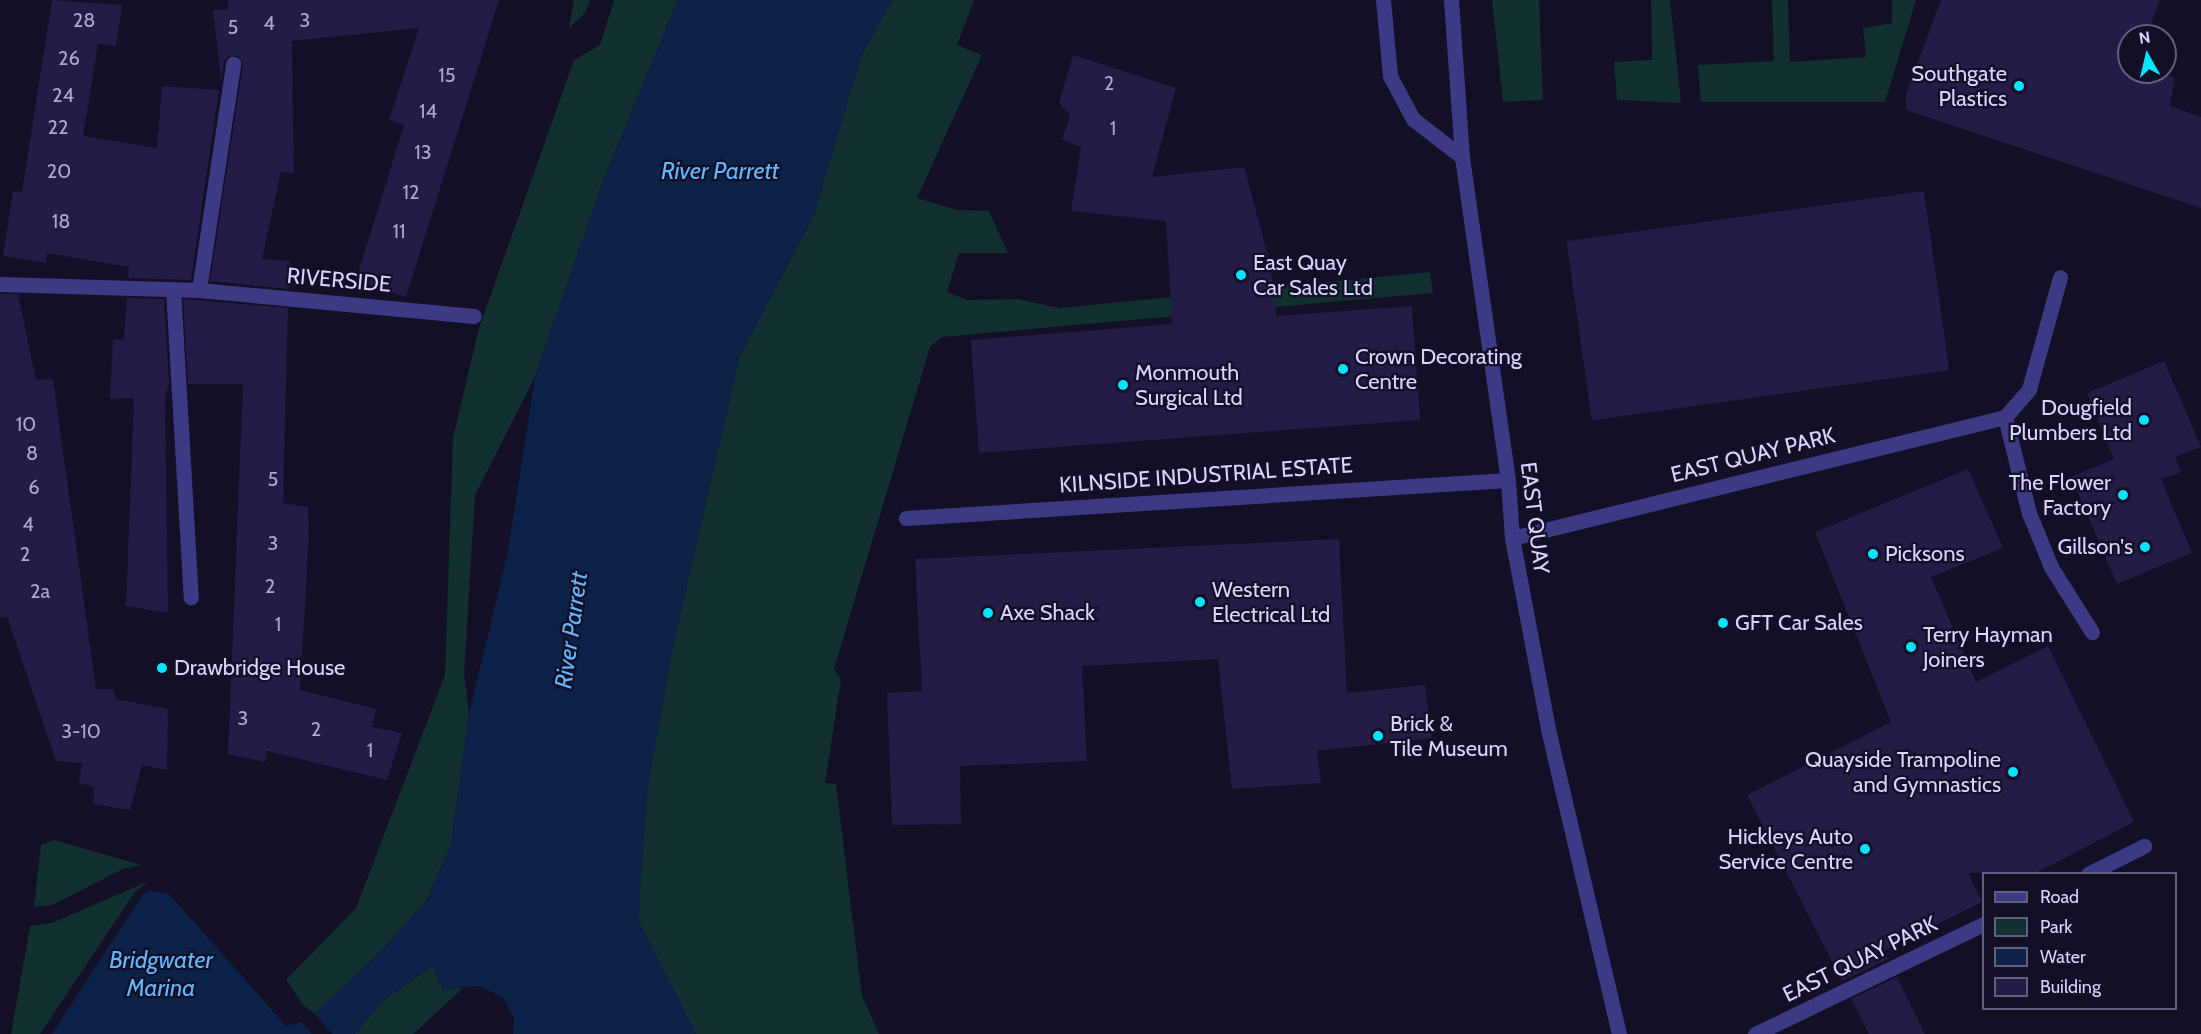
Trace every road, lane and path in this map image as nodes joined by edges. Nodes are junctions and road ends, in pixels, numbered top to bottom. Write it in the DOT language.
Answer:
graph roads {
  1 [pos="1383,0"];
  2 [pos="1451,0"];
  3 [pos="233,64"];
  4 [pos="1462,157"];
  5 [pos="2060,277"];
  6 [pos="0,284"];
  7 [pos="173,289"];
  8 [pos="199,290"];
  9 [pos="474,316"];
  10 [pos="2005,417"];
  11 [pos="1508,480"];
  12 [pos="906,518"];
  13 [pos="1512,538"];
  14 [pos="191,597"];
  15 [pos="2092,632"];
  16 [pos="2144,846"];
  17 [pos="2090,872"];
  18 [pos="1982,924"];
  19 [pos="1619,1034"];
  20 [pos="1755,1034"];
  1 -- 4 [label="street"];
  2 -- 4 [label="street, EAST QUAY"];
  3 -- 8 [label="street"];
  4 -- 11 [label="street, EAST QUAY"];
  5 -- 10 [label="street"];
  6 -- 7 [label="street, RIVERSIDE"];
  7 -- 8 [label="street, RIVERSIDE"];
  7 -- 14 [label="street"];
  8 -- 9 [label="street, RIVERSIDE"];
  10 -- 13 [label="street, EAST QUAY PARK"];
  10 -- 15 [label="street"];
  11 -- 12 [label="street, KILNSIDE INDUSTRIAL ESTATE"];
  11 -- 13 [label="street, EAST QUAY"];
  13 -- 19 [label="street, EAST QUAY"];
  16 -- 17 [label="street"];
  18 -- 20 [label="street, EAST QUAY PARK"];
}
